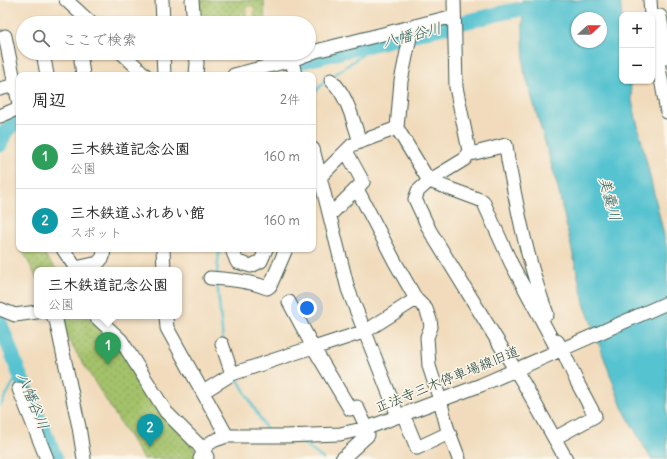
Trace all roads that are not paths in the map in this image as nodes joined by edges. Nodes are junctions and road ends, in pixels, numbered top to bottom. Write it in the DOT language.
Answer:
graph roads {
  1 [pos="66,0"];
  2 [pos="162,0"];
  3 [pos="192,0"];
  4 [pos="454,0"];
  5 [pos="650,0"];
  6 [pos="653,12"];
  7 [pos="83,16"];
  8 [pos="163,16"];
  9 [pos="193,16"];
  10 [pos="454,16"];
  11 [pos="655,21"];
  12 [pos="5,36"];
  13 [pos="410,37"];
  14 [pos="655,46"];
  15 [pos="316,51"];
  16 [pos="667,53"];
  17 [pos="44,60"];
  18 [pos="81,60"];
  19 [pos="129,60"];
  20 [pos="163,60"];
  21 [pos="197,60"];
  22 [pos="304,60"];
  23 [pos="294,68"];
  24 [pos="46,72"];
  25 [pos="83,72"];
  26 [pos="142,72"];
  27 [pos="164,72"];
  28 [pos="196,72"];
  29 [pos="260,72"];
  30 [pos="331,80"];
  31 [pos="15,85"];
  32 [pos="0,89"];
  33 [pos="16,90"];
  34 [pos="16,109"];
  35 [pos="667,112"];
  36 [pos="0,116"];
  37 [pos="397,128"];
  38 [pos="360,142"];
  39 [pos="346,151"];
  40 [pos="467,154"];
  41 [pos="317,180"];
  42 [pos="429,181"];
  43 [pos="357,189"];
  44 [pos="330,215"];
  45 [pos="65,252"];
  46 [pos="104,252"];
  47 [pos="164,252"];
  48 [pos="233,252"];
  49 [pos="265,252"];
  50 [pos="285,252"];
  51 [pos="240,263"];
  52 [pos="76,267"];
  53 [pos="83,267"];
  54 [pos="164,267"];
  55 [pos="210,278"];
  56 [pos="236,281"];
  57 [pos="416,299"];
  58 [pos="289,302"];
  59 [pos="667,304"];
  60 [pos="0,309"];
  61 [pos="34,312"];
  62 [pos="55,319"];
  63 [pos="98,319"];
  64 [pos="166,319"];
  65 [pos="366,331"];
  66 [pos="222,344"];
  67 [pos="560,346"];
  68 [pos="313,348"];
  69 [pos="514,370"];
  70 [pos="232,374"];
  71 [pos="19,390"];
  72 [pos="203,392"];
  73 [pos="440,400"];
  74 [pos="401,415"];
  75 [pos="367,428"];
  76 [pos="449,433"];
  77 [pos="340,434"];
  78 [pos="227,436"];
  79 [pos="555,438"];
  80 [pos="204,456"];
  81 [pos="47,459"];
  82 [pos="84,459"];
  83 [pos="343,459"];
  84 [pos="459,459"];
  85 [pos="566,459"];
  1 -- 7 [label="street"];
  2 -- 8 [label="street"];
  3 -- 9 [label="street"];
  4 -- 10 [label="street"];
  5 -- 6 [label="street"];
  10 -- 15 [label="street"];
  10 -- 40 [label="street"];
  11 -- 16 [label="street"];
  12 -- 31 [label="street"];
  13 -- 37 [label="street"];
  14 -- 35 [label="street"];
  17 -- 24 [label="street"];
  18 -- 25 [label="street"];
  19 -- 26 [label="street"];
  20 -- 27 [label="street"];
  21 -- 28 [label="street"];
  22 -- 23 [label="street"];
  23 -- 29 [label="street"];
  30 -- 38 [label="street"];
  31 -- 32 [label="street"];
  31 -- 33 [label="street"];
  34 -- 36 [label="street"];
  37 -- 38 [label="street"];
  37 -- 42 [label="street"];
  38 -- 39 [label="street"];
  39 -- 41 [label="street"];
  39 -- 43 [label="street"];
  40 -- 42 [label="street"];
  40 -- 67 [label="street"];
  41 -- 44 [label="street"];
  42 -- 67 [label="street"];
  42 -- 69 [label="street"];
  43 -- 44 [label="street"];
  43 -- 57 [label="street"];
  44 -- 65 [label="street"];
  45 -- 52 [label="street"];
  46 -- 53 [label="street"];
  47 -- 54 [label="street"];
  48 -- 51 [label="street"];
  49 -- 51 [label="street"];
  50 -- 56 [label="street"];
  51 -- 56 [label="street"];
  55 -- 56 [label="street"];
  57 -- 65 [label="street"];
  57 -- 73 [label="street"];
  58 -- 68 [label="street"];
  59 -- 67 [label="street, 正法寺三木停車場線旧道"];
  60 -- 61 [label="street"];
  62 -- 82 [label="street"];
  63 -- 80 [label="street"];
  64 -- 72 [label="street"];
  65 -- 68 [label="street"];
  65 -- 74 [label="street"];
  66 -- 70 [label="street"];
  67 -- 69 [label="street, 正法寺三木停車場線旧道"];
  67 -- 79 [label="street"];
  68 -- 70 [label="street"];
  68 -- 75 [label="street"];
  69 -- 73 [label="street, 正法寺三木停車場線旧道"];
  69 -- 79 [label="street"];
  70 -- 72 [label="street"];
  71 -- 81 [label="street"];
  72 -- 78 [label="street"];
  73 -- 74 [label="street, 正法寺三木停車場線旧道"];
  73 -- 76 [label="street"];
  74 -- 75 [label="street, 正法寺三木停車場線旧道"];
  74 -- 76 [label="street"];
  75 -- 77 [label="street, 正法寺三木停車場線旧道"];
  75 -- 83 [label="street"];
  76 -- 84 [label="street"];
  77 -- 78 [label="street, 正法寺三木停車場線旧道"];
  77 -- 83 [label="street"];
  78 -- 80 [label="street"];
  79 -- 85 [label="street"];
}
